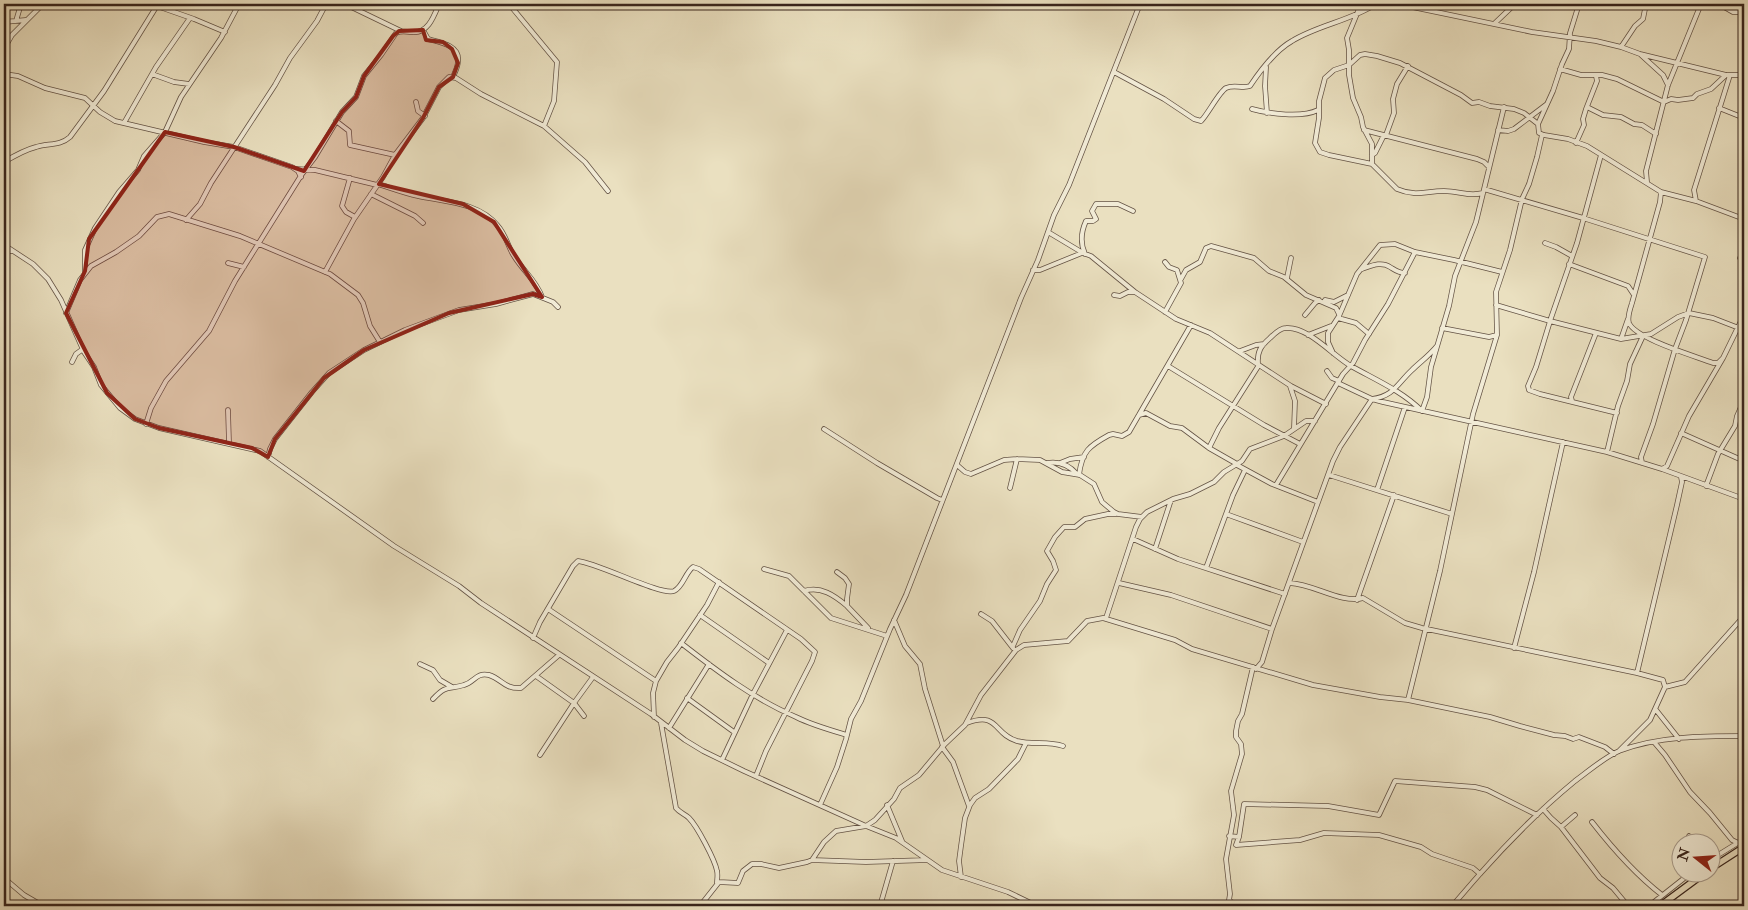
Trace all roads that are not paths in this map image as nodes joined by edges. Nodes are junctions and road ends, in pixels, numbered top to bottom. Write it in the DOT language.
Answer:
graph roads {
  1 [pos="21,4"];
  2 [pos="43,4"];
  3 [pos="239,4"];
  4 [pos="326,4"];
  5 [pos="345,4"];
  6 [pos="438,4"];
  7 [pos="509,4"];
  8 [pos="1140,4"];
  9 [pos="1361,4"];
  10 [pos="1376,4"];
  11 [pos="1398,4"];
  12 [pos="1515,4"];
  13 [pos="1579,4"];
  14 [pos="1646,4"];
  15 [pos="1701,4"];
  16 [pos="1719,4"];
  17 [pos="157,5"];
  18 [pos="1744,12"];
  19 [pos="1357,14"];
  20 [pos="190,18"];
  21 [pos="26,20"];
  22 [pos="16,21"];
  23 [pos="4,22"];
  24 [pos="1495,23"];
  25 [pos="423,30"];
  26 [pos="401,31"];
  27 [pos="4,32"];
  28 [pos="225,32"];
  29 [pos="1570,37"];
  30 [pos="8,41"];
  31 [pos="1621,47"];
  32 [pos="4,49"];
  33 [pos="1640,54"];
  34 [pos="1678,63"];
  35 [pos="1267,65"];
  36 [pos="1348,65"];
  37 [pos="1408,66"];
  38 [pos="1560,69"];
  39 [pos="1114,72"];
  40 [pos="4,74"];
  41 [pos="152,74"];
  42 [pos="1728,75"];
  43 [pos="1744,75"];
  44 [pos="1596,76"];
  45 [pos="453,77"];
  46 [pos="189,84"];
  47 [pos="1668,85"];
  48 [pos="416,102"];
  49 [pos="1664,102"];
  50 [pos="1548,104"];
  51 [pos="93,106"];
  52 [pos="1504,107"];
  53 [pos="1586,107"];
  54 [pos="1719,108"];
  55 [pos="1252,109"];
  56 [pos="1318,110"];
  57 [pos="1267,113"];
  58 [pos="425,116"];
  59 [pos="1531,118"];
  60 [pos="1744,118"];
  61 [pos="336,121"];
  62 [pos="124,123"];
  63 [pos="1538,124"];
  64 [pos="544,126"];
  65 [pos="1364,130"];
  66 [pos="1498,130"];
  67 [pos="165,132"];
  68 [pos="1656,134"];
  69 [pos="1385,135"];
  70 [pos="1542,135"];
  71 [pos="1576,143"];
  72 [pos="234,148"];
  73 [pos="1372,155"];
  74 [pos="1601,155"];
  75 [pos="395,156"];
  76 [pos="4,162"];
  77 [pos="1372,164"];
  78 [pos="1489,167"];
  79 [pos="296,169"];
  80 [pos="306,169"];
  81 [pos="301,177"];
  82 [pos="350,178"];
  83 [pos="1647,182"];
  84 [pos="378,184"];
  85 [pos="608,191"];
  86 [pos="1484,191"];
  87 [pos="1661,192"];
  88 [pos="371,194"];
  89 [pos="1522,199"];
  90 [pos="1696,201"];
  91 [pos="1133,211"];
  92 [pos="355,217"];
  93 [pos="1583,218"];
  94 [pos="1744,219"];
  95 [pos="186,220"];
  96 [pos="423,223"];
  97 [pos="1048,232"];
  98 [pos="1650,239"];
  99 [pos="1545,243"];
  100 [pos="4,245"];
  101 [pos="259,245"];
  102 [pos="1744,249"];
  103 [pos="12,251"];
  104 [pos="4,252"];
  105 [pos="1415,252"];
  106 [pos="1083,253"];
  107 [pos="1572,256"];
  108 [pos="1291,258"];
  109 [pos="1744,261"];
  110 [pos="1165,262"];
  111 [pos="1460,262"];
  112 [pos="228,263"];
  113 [pos="1569,264"];
  114 [pos="244,267"];
  115 [pos="1362,268"];
  116 [pos="1033,270"];
  117 [pos="86,271"];
  118 [pos="325,272"];
  119 [pos="1502,272"];
  120 [pos="1405,273"];
  121 [pos="1287,278"];
  122 [pos="1181,279"];
  123 [pos="1638,281"];
  124 [pos="1628,286"];
  125 [pos="1135,292"];
  126 [pos="1114,295"];
  127 [pos="1348,295"];
  128 [pos="1634,295"];
  129 [pos="542,297"];
  130 [pos="1320,300"];
  131 [pos="1496,305"];
  132 [pos="558,307"];
  133 [pos="1165,312"];
  134 [pos="66,313"];
  135 [pos="1689,313"];
  136 [pos="1305,315"];
  137 [pos="1744,315"];
  138 [pos="1339,317"];
  139 [pos="1629,317"];
  140 [pos="1550,321"];
  141 [pos="1334,324"];
  142 [pos="1191,325"];
  143 [pos="1442,328"];
  144 [pos="1739,328"];
  145 [pos="1744,330"];
  146 [pos="1596,333"];
  147 [pos="1369,334"];
  148 [pos="1308,335"];
  149 [pos="1497,335"];
  150 [pos="1643,336"];
  151 [pos="1621,338"];
  152 [pos="380,342"];
  153 [pos="1264,344"];
  154 [pos="1438,344"];
  155 [pos="83,349"];
  156 [pos="1675,349"];
  157 [pos="1240,351"];
  158 [pos="1333,353"];
  159 [pos="1723,358"];
  160 [pos="72,362"];
  161 [pos="1258,364"];
  162 [pos="1168,366"];
  163 [pos="1351,366"];
  164 [pos="1327,371"];
  165 [pos="1339,382"];
  166 [pos="1290,385"];
  167 [pos="1396,389"];
  168 [pos="1372,399"];
  169 [pos="1744,400"];
  170 [pos="1572,401"];
  171 [pos="1326,404"];
  172 [pos="1232,405"];
  173 [pos="1404,407"];
  174 [pos="228,410"];
  175 [pos="1422,411"];
  176 [pos="1617,413"];
  177 [pos="1139,414"];
  178 [pos="1315,421"];
  179 [pos="1472,422"];
  180 [pos="146,424"];
  181 [pos="1294,428"];
  182 [pos="824,429"];
  183 [pos="1681,433"];
  184 [pos="1284,436"];
  185 [pos="229,442"];
  186 [pos="1563,442"];
  187 [pos="1300,444"];
  188 [pos="1209,448"];
  189 [pos="1720,450"];
  190 [pos="1607,452"];
  191 [pos="268,457"];
  192 [pos="1084,457"];
  193 [pos="1018,458"];
  194 [pos="1744,461"];
  195 [pos="1047,463"];
  196 [pos="1060,463"];
  197 [pos="1642,463"];
  198 [pos="1237,464"];
  199 [pos="957,465"];
  200 [pos="1662,469"];
  201 [pos="1245,470"];
  202 [pos="1078,475"];
  203 [pos="1329,475"];
  204 [pos="1682,477"];
  205 [pos="1276,485"];
  206 [pos="1706,486"];
  207 [pos="1010,488"];
  208 [pos="1377,490"];
  209 [pos="1394,495"];
  210 [pos="1744,498"];
  211 [pos="942,500"];
  212 [pos="1171,500"];
  213 [pos="1318,502"];
  214 [pos="1118,514"];
  215 [pos="1226,514"];
  216 [pos="1452,514"];
  217 [pos="1142,517"];
  218 [pos="1133,539"];
  219 [pos="1303,542"];
  220 [pos="1155,550"];
  221 [pos="1206,568"];
  222 [pos="764,569"];
  223 [pos="837,572"];
  224 [pos="719,582"];
  225 [pos="1290,582"];
  226 [pos="1119,583"];
  227 [pos="804,591"];
  228 [pos="1284,594"];
  229 [pos="1357,600"];
  230 [pos="847,606"];
  231 [pos="548,609"];
  232 [pos="981,614"];
  233 [pos="700,615"];
  234 [pos="1744,616"];
  235 [pos="1106,618"];
  236 [pos="894,620"];
  237 [pos="1272,629"];
  238 [pos="1426,629"];
  239 [pos="787,630"];
  240 [pos="869,630"];
  241 [pos="887,636"];
  242 [pos="533,638"];
  243 [pos="681,644"];
  244 [pos="1514,648"];
  245 [pos="1014,649"];
  246 [pos="559,655"];
  247 [pos="769,663"];
  248 [pos="420,664"];
  249 [pos="709,664"];
  250 [pos="1254,668"];
  251 [pos="1637,674"];
  252 [pos="536,676"];
  253 [pos="593,677"];
  254 [pos="656,681"];
  255 [pos="452,687"];
  256 [pos="1665,687"];
  257 [pos="753,694"];
  258 [pos="686,698"];
  259 [pos="433,699"];
  260 [pos="1408,700"];
  261 [pos="574,703"];
  262 [pos="1656,710"];
  263 [pos="785,712"];
  264 [pos="584,716"];
  265 [pos="654,717"];
  266 [pos="661,722"];
  267 [pos="967,723"];
  268 [pos="669,728"];
  269 [pos="734,732"];
  270 [pos="847,735"];
  271 [pos="1744,736"];
  272 [pos="1679,739"];
  273 [pos="1654,742"];
  274 [pos="1026,743"];
  275 [pos="1063,746"];
  276 [pos="943,747"];
  277 [pos="1619,751"];
  278 [pos="1614,754"];
  279 [pos="540,755"];
  280 [pos="722,760"];
  281 [pos="756,776"];
  282 [pos="820,805"];
  283 [pos="887,805"];
  284 [pos="970,807"];
  285 [pos="1544,809"];
  286 [pos="1574,815"];
  287 [pos="1537,816"];
  288 [pos="1592,822"];
  289 [pos="866,826"];
  290 [pos="1561,827"];
  291 [pos="1229,836"];
  292 [pos="1239,837"];
  293 [pos="1744,839"];
  294 [pos="902,841"];
  295 [pos="1738,843"];
  296 [pos="1236,845"];
  297 [pos="1744,847"];
  298 [pos="1227,848"];
  299 [pos="1720,854"];
  300 [pos="812,860"];
  301 [pos="927,860"];
  302 [pos="892,861"];
  303 [pos="1720,863"];
  304 [pos="1480,874"];
  305 [pos="961,877"];
  306 [pos="4,878"];
  307 [pos="1679,882"];
  308 [pos="1692,882"];
  309 [pos="717,883"];
  310 [pos="1662,895"];
  311 [pos="706,900"];
  312 [pos="1230,901"];
  313 [pos="43,906"];
  314 [pos="700,906"];
  315 [pos="705,906"];
  316 [pos="880,906"];
  317 [pos="1037,906"];
  318 [pos="1228,906"];
  319 [pos="1238,906"];
  320 [pos="1452,906"];
  321 [pos="1628,906"];
  322 [pos="1649,906"];
  323 [pos="1660,906"];
  1 -- 22 [label="street"];
  2 -- 21 [label="street"];
  3 -- 28 [label="street"];
  4 -- 72 [label="street"];
  5 -- 26 [label="street"];
  6 -- 25 [label="street"];
  7 -- 64 [label="street"];
  8 -- 39 [label="street"];
  9 -- 19 [label="street"];
  10 -- 19 [label="street"];
  11 -- 24 [label="street"];
  12 -- 24 [label="street"];
  13 -- 29 [label="street"];
  14 -- 31 [label="street"];
  15 -- 34 [label="street"];
  16 -- 18 [label="street"];
  17 -- 20 [label="street"];
  17 -- 51 [label="street"];
  19 -- 35 [label="street"];
  19 -- 36 [label="street"];
  20 -- 28 [label="street"];
  20 -- 41 [label="street"];
  21 -- 22 [label="street"];
  21 -- 30 [label="street"];
  22 -- 23 [label="street"];
  24 -- 29 [label="street"];
  25 -- 26 [label="street"];
  25 -- 45 [label="street"];
  26 -- 61 [label="street"];
  27 -- 30 [label="street"];
  28 -- 46 [label="street"];
  29 -- 31 [label="street"];
  29 -- 38 [label="street"];
  30 -- 32 [label="street"];
  31 -- 33 [label="street"];
  33 -- 34 [label="street"];
  33 -- 47 [label="street"];
  34 -- 42 [label="street"];
  34 -- 47 [label="street"];
  35 -- 39 [label="street"];
  35 -- 57 [label="street"];
  36 -- 37 [label="street"];
  36 -- 56 [label="street"];
  36 -- 65 [label="street"];
  37 -- 52 [label="street"];
  37 -- 69 [label="street"];
  38 -- 44 [label="street"];
  38 -- 50 [label="street"];
  39 -- 97 [label="street"];
  40 -- 51 [label="street"];
  41 -- 46 [label="street"];
  41 -- 62 [label="street"];
  42 -- 43 [label="street"];
  42 -- 49 [label="street"];
  42 -- 54 [label="street"];
  44 -- 49 [label="street"];
  44 -- 53 [label="street"];
  45 -- 58 [label="street"];
  45 -- 64 [label="street"];
  46 -- 67 [label="street"];
  47 -- 49 [label="street"];
  48 -- 58 [label="street"];
  49 -- 68 [label="street"];
  50 -- 59 [label="street"];
  50 -- 63 [label="street"];
  51 -- 62 [label="street"];
  51 -- 76 [label="street"];
  52 -- 59 [label="street"];
  52 -- 66 [label="street"];
  53 -- 68 [label="street"];
  53 -- 71 [label="street"];
  54 -- 60 [label="street"];
  54 -- 90 [label="street"];
  55 -- 57 [label="street"];
  56 -- 57 [label="street"];
  56 -- 77 [label="street"];
  58 -- 75 [label="street"];
  59 -- 63 [label="street"];
  59 -- 66 [label="street"];
  61 -- 75 [label="street"];
  61 -- 80 [label="street"];
  62 -- 67 [label="street"];
  63 -- 70 [label="street"];
  64 -- 85 [label="street"];
  65 -- 69 [label="street"];
  65 -- 73 [label="street"];
  66 -- 78 [label="street"];
  67 -- 72 [label="street"];
  67 -- 117 [label="street"];
  68 -- 83 [label="street"];
  69 -- 73 [label="street"];
  69 -- 78 [label="street"];
  70 -- 71 [label="street"];
  70 -- 89 [label="street"];
  71 -- 74 [label="street"];
  72 -- 79 [label="street"];
  72 -- 95 [label="street"];
  73 -- 77 [label="street"];
  74 -- 83 [label="street"];
  74 -- 93 [label="street"];
  75 -- 84 [label="street"];
  77 -- 86 [label="street"];
  78 -- 86 [label="street"];
  79 -- 80 [label="street"];
  79 -- 81 [label="street"];
  80 -- 81 [label="street"];
  80 -- 82 [label="street"];
  81 -- 101 [label="street"];
  82 -- 84 [label="street"];
  82 -- 92 [label="street"];
  83 -- 87 [label="street"];
  84 -- 88 [label="street"];
  84 -- 129 [label="street"];
  86 -- 89 [label="street"];
  86 -- 111 [label="street"];
  87 -- 90 [label="street"];
  87 -- 98 [label="street"];
  88 -- 92 [label="street"];
  88 -- 96 [label="street"];
  89 -- 93 [label="street"];
  89 -- 119 [label="street"];
  90 -- 94 [label="street"];
  91 -- 106 [label="street"];
  92 -- 118 [label="street"];
  93 -- 98 [label="street"];
  93 -- 107 [label="street"];
  95 -- 101 [label="street"];
  95 -- 117 [label="street"];
  97 -- 106 [label="street"];
  97 -- 116 [label="street"];
  98 -- 123 [label="street"];
  98 -- 135 [label="street"];
  99 -- 107 [label="street"];
  100 -- 103 [label="street"];
  101 -- 114 [label="street"];
  101 -- 118 [label="street"];
  102 -- 109 [label="street"];
  103 -- 104 [label="street"];
  103 -- 134 [label="street"];
  105 -- 111 [label="street"];
  105 -- 115 [label="street"];
  105 -- 120 [label="street"];
  106 -- 116 [label="street"];
  106 -- 125 [label="street"];
  107 -- 113 [label="street"];
  108 -- 121 [label="street"];
  110 -- 122 [label="street"];
  111 -- 119 [label="street"];
  111 -- 143 [label="street"];
  112 -- 114 [label="street"];
  113 -- 124 [label="street"];
  113 -- 140 [label="street"];
  114 -- 180 [label="street"];
  115 -- 120 [label="street"];
  115 -- 127 [label="street"];
  116 -- 199 [label="street"];
  117 -- 134 [label="street"];
  118 -- 152 [label="street"];
  119 -- 131 [label="street"];
  120 -- 147 [label="street"];
  121 -- 122 [label="street"];
  121 -- 130 [label="street"];
  122 -- 133 [label="street"];
  123 -- 124 [label="street"];
  123 -- 128 [label="street"];
  124 -- 128 [label="street"];
  125 -- 126 [label="street"];
  125 -- 133 [label="street"];
  127 -- 130 [label="street"];
  127 -- 138 [label="street"];
  128 -- 139 [label="street"];
  129 -- 132 [label="street"];
  129 -- 152 [label="street"];
  130 -- 136 [label="street"];
  130 -- 138 [label="street"];
  131 -- 140 [label="street"];
  131 -- 149 [label="street"];
  133 -- 142 [label="street"];
  134 -- 155 [label="street"];
  135 -- 144 [label="street"];
  135 -- 150 [label="street"];
  135 -- 156 [label="street"];
  137 -- 144 [label="street"];
  138 -- 141 [label="street"];
  138 -- 147 [label="street"];
  139 -- 150 [label="street"];
  139 -- 151 [label="street"];
  140 -- 146 [label="street"];
  140 -- 170 [label="street"];
  141 -- 148 [label="street"];
  141 -- 158 [label="street"];
  142 -- 157 [label="street"];
  142 -- 162 [label="street"];
  143 -- 149 [label="street"];
  143 -- 154 [label="street"];
  144 -- 145 [label="street"];
  144 -- 159 [label="street"];
  146 -- 151 [label="street"];
  146 -- 170 [label="street"];
  147 -- 163 [label="street"];
  148 -- 153 [label="street"];
  148 -- 158 [label="street"];
  149 -- 179 [label="street"];
  150 -- 151 [label="street"];
  150 -- 156 [label="street"];
  150 -- 176 [label="street"];
  152 -- 191 [label="street"];
  153 -- 157 [label="street"];
  153 -- 161 [label="street"];
  154 -- 167 [label="street"];
  154 -- 175 [label="street"];
  155 -- 160 [label="street"];
  155 -- 180 [label="street"];
  156 -- 159 [label="street"];
  156 -- 197 [label="street"];
  157 -- 161 [label="street"];
  158 -- 163 [label="street"];
  159 -- 183 [label="street"];
  161 -- 166 [label="street"];
  161 -- 172 [label="street"];
  162 -- 172 [label="street"];
  162 -- 177 [label="street"];
  163 -- 165 [label="street"];
  163 -- 167 [label="street"];
  164 -- 165 [label="street"];
  165 -- 168 [label="street"];
  165 -- 171 [label="street"];
  166 -- 171 [label="street"];
  166 -- 181 [label="street"];
  167 -- 168 [label="street"];
  167 -- 175 [label="street"];
  168 -- 173 [label="street"];
  168 -- 203 [label="street"];
  169 -- 189 [label="street"];
  170 -- 176 [label="street"];
  171 -- 178 [label="street"];
  172 -- 184 [label="street"];
  172 -- 188 [label="street"];
  173 -- 175 [label="street"];
  173 -- 208 [label="street"];
  174 -- 185 [label="street"];
  175 -- 179 [label="street"];
  176 -- 190 [label="street"];
  177 -- 188 [label="street"];
  177 -- 192 [label="street"];
  178 -- 181 [label="street"];
  178 -- 187 [label="street"];
  179 -- 186 [label="street"];
  179 -- 216 [label="street"];
  180 -- 185 [label="street"];
  181 -- 184 [label="street"];
  182 -- 211 [label="street"];
  183 -- 189 [label="street"];
  183 -- 200 [label="street"];
  184 -- 187 [label="street"];
  184 -- 198 [label="street"];
  185 -- 191 [label="street"];
  186 -- 190 [label="street"];
  186 -- 244 [label="street"];
  187 -- 205 [label="street"];
  188 -- 198 [label="street"];
  189 -- 194 [label="street"];
  189 -- 206 [label="street"];
  190 -- 197 [label="street"];
  191 -- 242 [label="street"];
  192 -- 196 [label="street"];
  192 -- 202 [label="street"];
  193 -- 195 [label="street"];
  193 -- 199 [label="street"];
  193 -- 207 [label="street"];
  195 -- 196 [label="street"];
  195 -- 202 [label="street"];
  196 -- 202 [label="street"];
  197 -- 200 [label="street"];
  198 -- 201 [label="street"];
  198 -- 212 [label="street"];
  199 -- 211 [label="street"];
  200 -- 204 [label="street"];
  201 -- 205 [label="street"];
  201 -- 215 [label="street"];
  202 -- 214 [label="street"];
  203 -- 208 [label="street"];
  203 -- 213 [label="street"];
  204 -- 206 [label="street"];
  204 -- 251 [label="street"];
  205 -- 213 [label="street"];
  206 -- 210 [label="street"];
  208 -- 209 [label="street"];
  209 -- 216 [label="street"];
  209 -- 229 [label="street"];
  211 -- 236 [label="street"];
  212 -- 217 [label="street"];
  212 -- 220 [label="street"];
  213 -- 219 [label="street"];
  214 -- 217 [label="street"];
  214 -- 245 [label="street"];
  215 -- 219 [label="street"];
  215 -- 221 [label="street"];
  216 -- 238 [label="street"];
  217 -- 218 [label="street"];
  218 -- 220 [label="street"];
  218 -- 226 [label="street"];
  219 -- 225 [label="street"];
  220 -- 221 [label="street"];
  221 -- 228 [label="street"];
  222 -- 227 [label="street"];
  223 -- 230 [label="street"];
  224 -- 231 [label="street"];
  224 -- 233 [label="street"];
  224 -- 239 [label="street"];
  225 -- 228 [label="street"];
  225 -- 229 [label="street"];
  226 -- 235 [label="street"];
  226 -- 237 [label="street"];
  227 -- 230 [label="street"];
  227 -- 240 [label="street"];
  228 -- 237 [label="street"];
  229 -- 238 [label="street"];
  230 -- 240 [label="street"];
  231 -- 242 [label="street"];
  231 -- 254 [label="street"];
  232 -- 245 [label="street"];
  233 -- 243 [label="street"];
  233 -- 247 [label="street"];
  234 -- 256 [label="street"];
  235 -- 245 [label="street"];
  235 -- 250 [label="street"];
  236 -- 241 [label="street"];
  236 -- 276 [label="street"];
  237 -- 250 [label="street"];
  238 -- 244 [label="street"];
  238 -- 260 [label="street"];
  239 -- 247 [label="street"];
  239 -- 263 [label="street"];
  240 -- 241 [label="street"];
  241 -- 270 [label="street"];
  242 -- 246 [label="street"];
  243 -- 249 [label="street"];
  243 -- 254 [label="street"];
  244 -- 251 [label="street"];
  245 -- 267 [label="street"];
  246 -- 252 [label="street"];
  246 -- 253 [label="street"];
  247 -- 257 [label="street"];
  248 -- 255 [label="street"];
  249 -- 257 [label="street"];
  249 -- 258 [label="street"];
  250 -- 260 [label="street"];
  250 -- 291 [label="street"];
  251 -- 256 [label="street"];
  252 -- 255 [label="street"];
  252 -- 261 [label="street"];
  253 -- 261 [label="street"];
  253 -- 265 [label="street"];
  254 -- 265 [label="street"];
  255 -- 259 [label="street"];
  256 -- 262 [label="street"];
  257 -- 263 [label="street"];
  257 -- 269 [label="street"];
  258 -- 268 [label="street"];
  258 -- 269 [label="street"];
  260 -- 278 [label="street"];
  261 -- 264 [label="street"];
  261 -- 279 [label="street"];
  262 -- 272 [label="street"];
  262 -- 277 [label="street"];
  263 -- 270 [label="street"];
  263 -- 281 [label="street"];
  265 -- 266 [label="street"];
  266 -- 268 [label="street"];
  266 -- 309 [label="street"];
  267 -- 274 [label="street"];
  267 -- 276 [label="street"];
  268 -- 280 [label="street"];
  269 -- 280 [label="street"];
  270 -- 282 [label="street"];
  271 -- 272 [label="street"];
  272 -- 273 [label="street"];
  273 -- 277 [label="street"];
  273 -- 295 [label="street"];
  274 -- 275 [label="street"];
  274 -- 284 [label="street"];
  276 -- 283 [label="street"];
  276 -- 284 [label="street"];
  277 -- 278 [label="street"];
  278 -- 285 [label="street"];
  280 -- 281 [label="street"];
  281 -- 282 [label="street"];
  282 -- 289 [label="street"];
  283 -- 289 [label="street"];
  283 -- 294 [label="street"];
  284 -- 305 [label="street"];
  285 -- 287 [label="street"];
  285 -- 290 [label="street"];
  286 -- 290 [label="street"];
  287 -- 292 [label="street"];
  287 -- 304 [label="street"];
  288 -- 310 [label="street"];
  289 -- 294 [label="street"];
  289 -- 300 [label="street"];
  290 -- 321 [label="street"];
  291 -- 292 [label="street"];
  291 -- 298 [label="street"];
  292 -- 296 [label="street"];
  293 -- 295 [label="street"];
  294 -- 301 [label="street"];
  295 -- 299 [label="street"];
  296 -- 298 [label="street"];
  296 -- 304 [label="street"];
  297 -- 303 [label="highway"];
  298 -- 312 [label="street"];
  300 -- 302 [label="street"];
  300 -- 309 [label="street"];
  301 -- 302 [label="street"];
  301 -- 305 [label="street"];
  302 -- 316 [label="street"];
  304 -- 320 [label="street"];
  305 -- 317 [label="street"];
  306 -- 313 [label="street"];
  307 -- 310 [label="street"];
  308 -- 323 [label="highway"];
  309 -- 311 [label="street"];
  310 -- 322 [label="street"];
  311 -- 314 [label="street"];
  311 -- 315 [label="street"];
  312 -- 318 [label="street"];
  312 -- 319 [label="street"];
}
